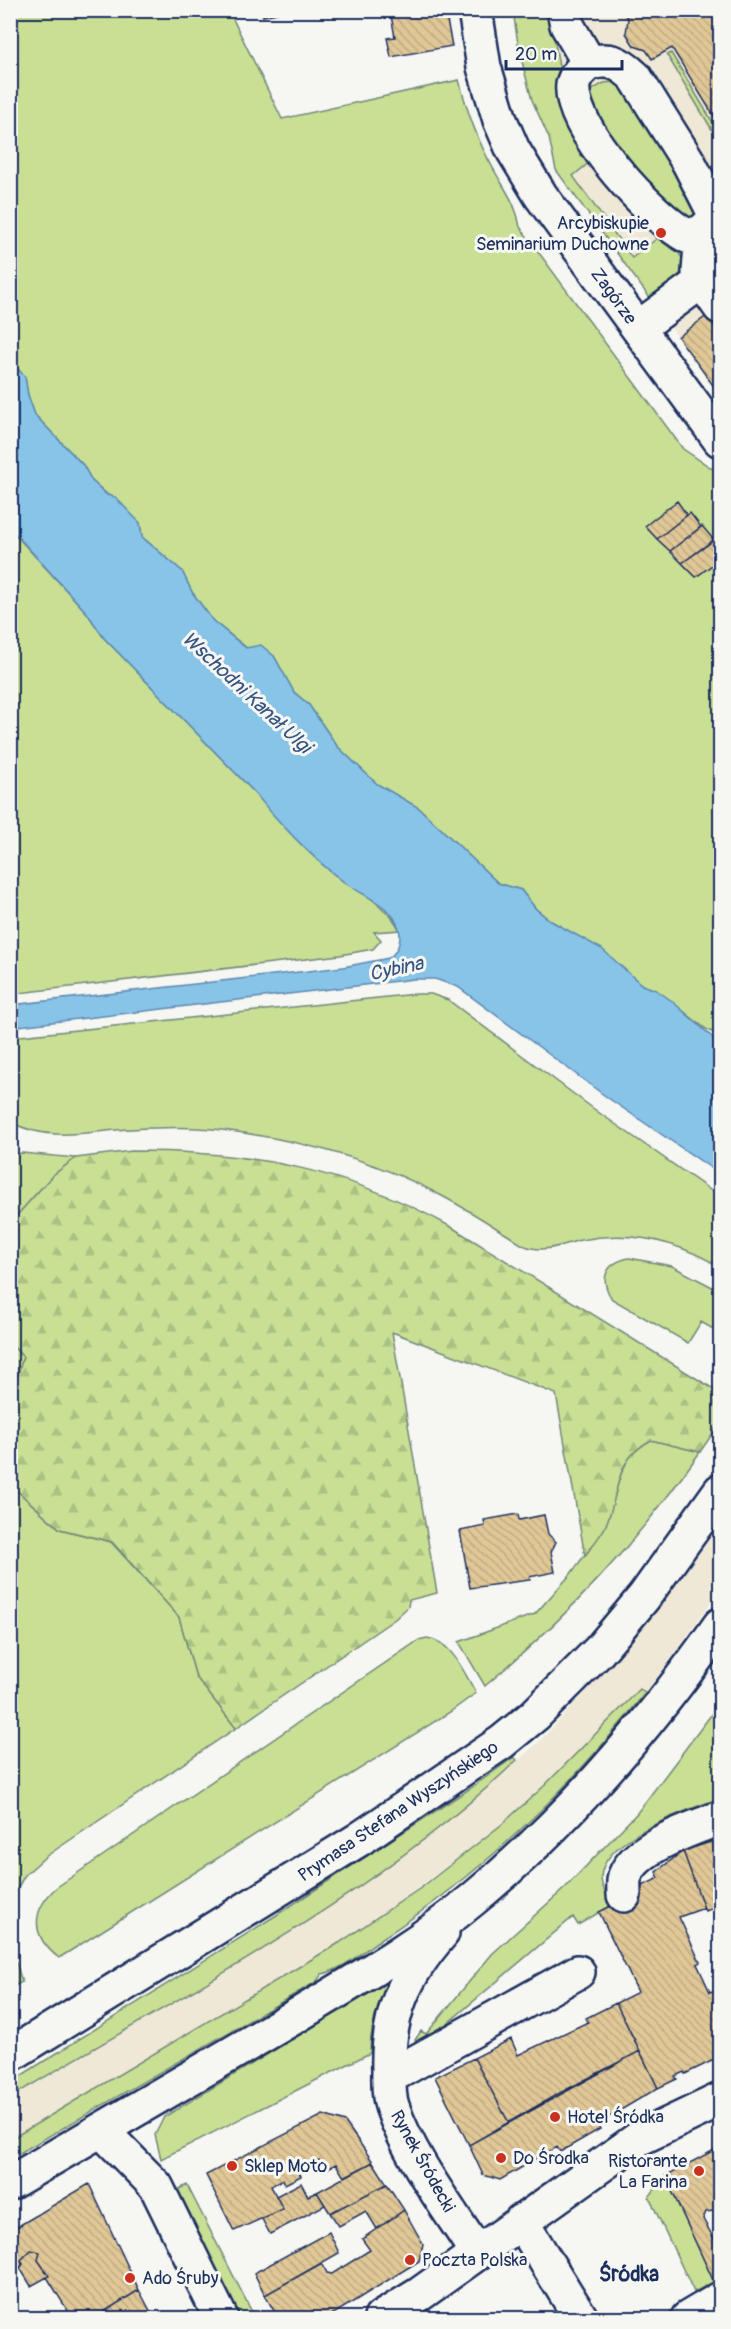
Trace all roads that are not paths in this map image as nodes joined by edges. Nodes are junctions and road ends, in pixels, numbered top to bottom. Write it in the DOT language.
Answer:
graph roads {
  1 [pos="475,10"];
  2 [pos="564,10"];
  3 [pos="589,63"];
  4 [pos="702,232"];
  5 [pos="711,294"];
  6 [pos="638,328"];
  7 [pos="720,440"];
  8 [pos="720,1491"];
  9 [pos="720,1625"];
  10 [pos="720,1818"];
  11 [pos="624,1895"];
  12 [pos="472,1900"];
  13 [pos="578,1972"];
  14 [pos="10,2055"];
  15 [pos="388,2069"];
  16 [pos="720,2100"];
  17 [pos="101,2130"];
  18 [pos="10,2183"];
  19 [pos="520,2221"];
  20 [pos="477,2253"];
  21 [pos="720,2299"];
  22 [pos="221,2319"];
  23 [pos="381,2319"];
  24 [pos="581,2319"];
  25 [pos="688,2319"];
  1 -- 6 [label="street, Zagórze"];
  2 -- 3 [label="street"];
  3 -- 4 [label="street"];
  3 -- 4 [label="street"];
  4 -- 5 [label="street"];
  5 -- 6 [label="street"];
  6 -- 7 [label="street, Zagórze"];
  8 -- 14 [label="street, Prymasa Stefana Wyszyńskiego"];
  9 -- 12 [label="street"];
  10 -- 11 [label="street"];
  12 -- 15 [label="street, Rynek Śródecki"];
  12 -- 17 [label="street"];
  13 -- 15 [label="street"];
  15 -- 20 [label="street, Rynek Śródecki"];
  16 -- 19 [label="street"];
  17 -- 18 [label="street"];
  17 -- 22 [label="street"];
  19 -- 20 [label="street"];
  19 -- 24 [label="street"];
  20 -- 23 [label="street"];
  21 -- 25 [label="street"];
}
